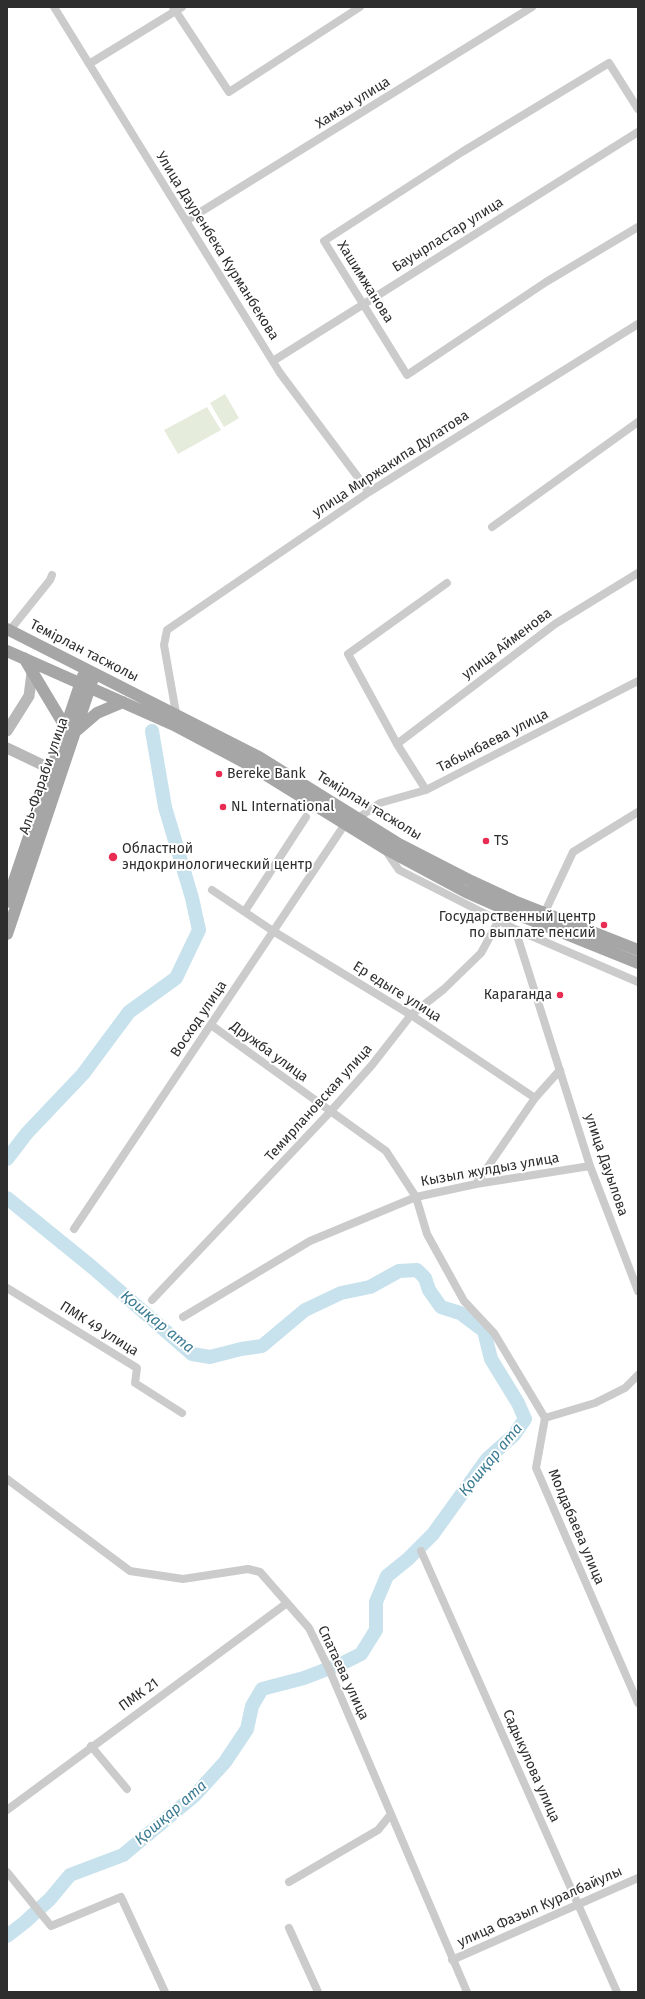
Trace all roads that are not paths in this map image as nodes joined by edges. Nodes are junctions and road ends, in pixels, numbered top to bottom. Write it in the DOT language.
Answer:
graph roads {
  1 [pos="54,7"];
  2 [pos="360,7"];
  3 [pos="532,7"];
  4 [pos="177,8"];
  5 [pos="89,64"];
  6 [pos="638,109"];
  7 [pos="638,132"];
  8 [pos="186,222"];
  9 [pos="638,227"];
  10 [pos="363,304"];
  11 [pos="638,324"];
  12 [pos="273,361"];
  13 [pos="638,422"];
  14 [pos="369,492"];
  15 [pos="492,527"];
  16 [pos="638,573"];
  17 [pos="52,575"];
  18 [pos="447,583"];
  19 [pos="8,630"];
  20 [pos="7,651"];
  21 [pos="24,658"];
  22 [pos="90,672"];
  23 [pos="32,673"];
  24 [pos="638,681"];
  25 [pos="84,685"];
  26 [pos="123,702"];
  27 [pos="176,713"];
  28 [pos="71,729"];
  29 [pos="7,731"];
  30 [pos="397,744"];
  31 [pos="7,748"];
  32 [pos="51,769"];
  33 [pos="426,790"];
  34 [pos="638,812"];
  35 [pos="306,817"];
  36 [pos="358,818"];
  37 [pos="345,824"];
  38 [pos="384,848"];
  39 [pos="212,890"];
  40 [pos="7,902"];
  41 [pos="245,911"];
  42 [pos="542,918"];
  43 [pos="499,920"];
  44 [pos="516,929"];
  45 [pos="272,931"];
  46 [pos="7,934"];
  47 [pos="638,950"];
  48 [pos="638,963"];
  49 [pos="638,982"];
  50 [pos="412,1015"];
  51 [pos="211,1025"];
  52 [pos="560,1070"];
  53 [pos="535,1098"];
  54 [pos="330,1112"];
  55 [pos="590,1166"];
  56 [pos="476,1184"];
  57 [pos="416,1197"];
  58 [pos="74,1229"];
  59 [pos="7,1288"];
  60 [pos="638,1291"];
  61 [pos="152,1300"];
  62 [pos="183,1317"];
  63 [pos="638,1375"];
  64 [pos="182,1413"];
  65 [pos="545,1418"];
  66 [pos="7,1479"];
  67 [pos="421,1551"];
  68 [pos="287,1603"];
  69 [pos="638,1703"];
  70 [pos="91,1746"];
  71 [pos="127,1789"];
  72 [pos="7,1810"];
  73 [pos="391,1814"];
  74 [pos="7,1872"];
  75 [pos="638,1878"];
  76 [pos="288,1882"];
  77 [pos="579,1904"];
  78 [pos="289,1928"];
  79 [pos="452,1960"];
  80 [pos="165,1992"];
  81 [pos="318,1992"];
  82 [pos="467,1992"];
  83 [pos="618,1992"];
  1 -- 5 [label="street, Улица Дауренбека Курманбекова"];
  2 -- 4 [label="street"];
  3 -- 8 [label="street, Хамзы улица"];
  4 -- 5 [label="street"];
  5 -- 8 [label="street, Улица Дауренбека Курманбекова"];
  6 -- 10 [label="street, Хашимжанова"];
  7 -- 10 [label="street, Бауырластар улица"];
  8 -- 12 [label="street, Улица Дауренбека Курманбекова"];
  9 -- 10 [label="street, Хашимжанова"];
  10 -- 12 [label="street, Бауырластар улица"];
  11 -- 14 [label="street, улица Миржакипа Дулатова"];
  12 -- 14 [label="street, Улица Дауренбека Курманбекова"];
  13 -- 15 [label="street"];
  14 -- 27 [label="street, улица Миржакипа Дулатова"];
  16 -- 30 [label="street, улица Айменова"];
  17 -- 19 [label="street"];
  18 -- 30 [label="street"];
  19 -- 22 [label="main road, Темірлан тасжолы"];
  20 -- 21 [label="main road, Темірлан тасжолы"];
  21 -- 23 [label="main road"];
  21 -- 25 [label="main road, Темірлан тасжолы"];
  22 -- 25 [label="main road, Аль-Фараби улица"];
  22 -- 27 [label="main road, Темірлан тасжолы"];
  23 -- 28 [label="main road"];
  23 -- 29 [label="main road"];
  24 -- 33 [label="street, Табынбаева улица"];
  25 -- 26 [label="main road, Темірлан тасжолы"];
  25 -- 28 [label="main road, Аль-Фараби улица"];
  26 -- 28 [label="main road"];
  26 -- 37 [label="main road, Темірлан тасжолы"];
  27 -- 36 [label="main road, Темірлан тасжолы"];
  28 -- 32 [label="main road, Аль-Фараби улица"];
  28 -- 46 [label="main road, Аль-Фараби улица"];
  30 -- 33 [label="street"];
  31 -- 32 [label="main road"];
  32 -- 40 [label="main road, Аль-Фараби улица"];
  33 -- 36 [label="street, Табынбаева улица"];
  34 -- 42 [label="street"];
  35 -- 41 [label="street"];
  36 -- 42 [label="main road, Темірлан тасжолы"];
  37 -- 38 [label="main road, Темірлан тасжолы"];
  37 -- 45 [label="street, Восход улица"];
  38 -- 42 [label="main road, Темірлан тасжолы"];
  38 -- 43 [label="street"];
  39 -- 41 [label="street, Ер едыге улица"];
  41 -- 45 [label="street, Ер едыге улица"];
  42 -- 47 [label="main road, Темірлан тасжолы"];
  42 -- 48 [label="main road, Темірлан тасжолы"];
  43 -- 44 [label="street"];
  43 -- 50 [label="street, Темирлановская улица"];
  44 -- 49 [label="street"];
  44 -- 52 [label="street, улица Дауылова"];
  45 -- 50 [label="street, Ер едыге улица"];
  45 -- 51 [label="street, Восход улица"];
  50 -- 53 [label="street, Ер едыге улица"];
  50 -- 54 [label="street, Темирлановская улица"];
  51 -- 54 [label="street, Дружба улица"];
  51 -- 58 [label="street, Восход улица"];
  52 -- 53 [label="street"];
  52 -- 55 [label="street, улица Дауылова"];
  53 -- 56 [label="street"];
  54 -- 57 [label="street, Дружба улица"];
  54 -- 61 [label="street, Темирлановская улица"];
  55 -- 56 [label="street, Кызыл жулдыз улица"];
  55 -- 60 [label="street, улица Дауылова"];
  56 -- 57 [label="street, Кызыл жулдыз улица"];
  57 -- 62 [label="street, Кызыл жулдыз улица"];
  57 -- 65 [label="street"];
  59 -- 64 [label="street, ПМК 49 улица"];
  63 -- 65 [label="street"];
  65 -- 69 [label="street, Молдабаева улица"];
  66 -- 68 [label="street, Спатаева улица"];
  67 -- 77 [label="street, Садыкулова улица"];
  68 -- 70 [label="street, ПМК 21"];
  68 -- 73 [label="street, Спатаева улица"];
  70 -- 71 [label="street"];
  70 -- 72 [label="street, ПМК 21"];
  73 -- 76 [label="street"];
  73 -- 79 [label="street, Спатаева улица"];
  74 -- 80 [label="street"];
  75 -- 77 [label="street, улица Фазыл Куралбайулы"];
  77 -- 79 [label="street, улица Фазыл Куралбайулы"];
  77 -- 83 [label="street, Садыкулова улица"];
  78 -- 81 [label="street"];
  79 -- 82 [label="street, Спатаева улица"];
}
